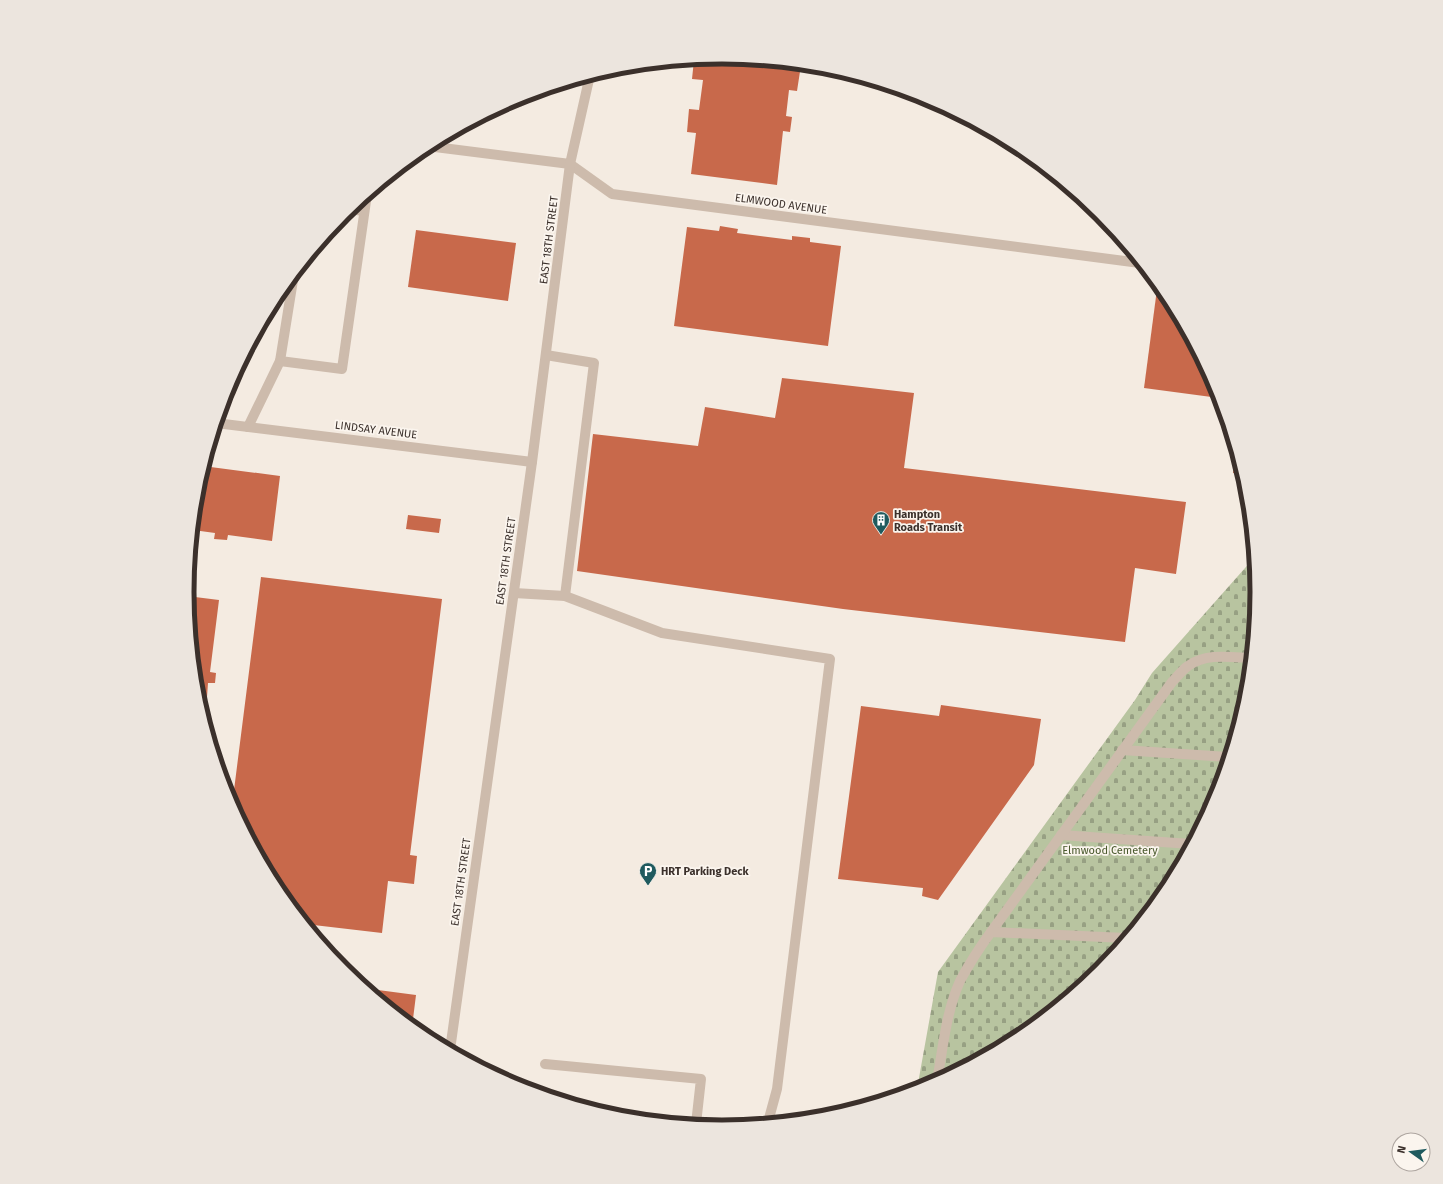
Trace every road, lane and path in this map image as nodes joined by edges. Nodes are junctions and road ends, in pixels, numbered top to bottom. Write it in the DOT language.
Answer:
graph roads {
  1 [pos="589,81"];
  2 [pos="437,147"];
  3 [pos="570,164"];
  4 [pos="366,202"];
  5 [pos="357,210"];
  6 [pos="364,211"];
  7 [pos="1133,262"];
  8 [pos="292,285"];
  9 [pos="546,355"];
  10 [pos="280,361"];
  11 [pos="221,424"];
  12 [pos="248,427"];
  13 [pos="532,462"];
  14 [pos="514,592"];
  15 [pos="565,596"];
  16 [pos="1245,658"];
  17 [pos="1122,750"];
  18 [pos="1223,757"];
  19 [pos="1060,835"];
  20 [pos="1186,844"];
  21 [pos="991,932"];
  22 [pos="1120,938"];
  23 [pos="451,1045"];
  24 [pos="545,1064"];
  25 [pos="938,1074"];
  26 [pos="769,1117"];
  27 [pos="697,1119"];
  1 -- 3 [label="street, EAST 18TH STREET"];
  2 -- 3 [label="street, ELMWOOD AVENUE"];
  3 -- 7 [label="street, ELMWOOD AVENUE"];
  3 -- 9 [label="street, EAST 18TH STREET"];
  4 -- 6 [label="street"];
  5 -- 6 [label="street"];
  6 -- 10 [label="street"];
  8 -- 10 [label="street"];
  9 -- 13 [label="street, EAST 18TH STREET"];
  9 -- 15 [label="street"];
  10 -- 12 [label="street"];
  11 -- 12 [label="street, LINDSAY AVENUE"];
  12 -- 13 [label="street, LINDSAY AVENUE"];
  13 -- 14 [label="street, EAST 18TH STREET"];
  14 -- 15 [label="street"];
  14 -- 23 [label="street, EAST 18TH STREET"];
  15 -- 26 [label="street"];
  16 -- 17 [label="street"];
  17 -- 18 [label="street"];
  17 -- 19 [label="street"];
  19 -- 20 [label="street"];
  19 -- 21 [label="street"];
  21 -- 22 [label="street"];
  21 -- 25 [label="street"];
  24 -- 27 [label="street"];
}
